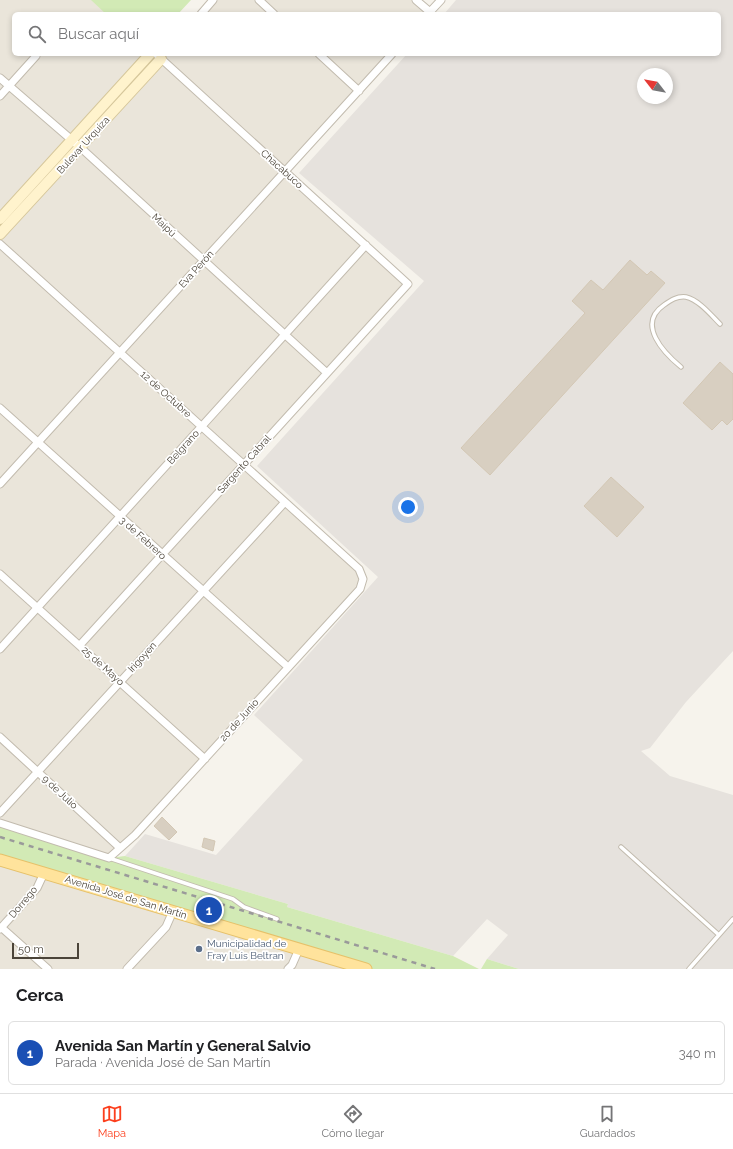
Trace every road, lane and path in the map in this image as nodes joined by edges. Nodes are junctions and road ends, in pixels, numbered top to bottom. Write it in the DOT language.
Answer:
graph roads {
  1 [pos="213,0"];
  2 [pos="259,0"];
  3 [pos="416,0"];
  4 [pos="441,0"];
  5 [pos="203,12"];
  6 [pos="272,12"];
  7 [pos="428,12"];
  8 [pos="430,12"];
  9 [pos="36,56"];
  10 [pos="148,56"];
  11 [pos="160,56"];
  12 [pos="321,56"];
  13 [pos="390,56"];
  14 [pos="0,78"];
  15 [pos="9,86"];
  16 [pos="359,91"];
  17 [pos="0,96"];
  18 [pos="72,141"];
  19 [pos="81,148"];
  20 [pos="286,172"];
  21 [pos="0,219"];
  22 [pos="0,234"];
  23 [pos="0,244"];
  24 [pos="366,245"];
  25 [pos="203,262"];
  26 [pos="408,284"];
  27 [pos="720,324"];
  28 [pos="284,334"];
  29 [pos="121,353"];
  30 [pos="681,367"];
  31 [pos="327,373"];
  32 [pos="0,408"];
  33 [pos="201,426"];
  34 [pos="38,442"];
  35 [pos="244,464"];
  36 [pos="0,484"];
  37 [pos="285,502"];
  38 [pos="120,516"];
  39 [pos="162,555"];
  40 [pos="0,574"];
  41 [pos="364,579"];
  42 [pos="202,592"];
  43 [pos="38,607"];
  44 [pos="80,645"];
  45 [pos="0,649"];
  46 [pos="288,667"];
  47 [pos="120,682"];
  48 [pos="0,737"];
  49 [pos="205,759"];
  50 [pos="38,772"];
  51 [pos="0,813"];
  52 [pos="0,824"];
  53 [pos="621,847"];
  54 [pos="120,848"];
  55 [pos="110,858"];
  56 [pos="0,860"];
  57 [pos="44,873"];
  58 [pos="173,911"];
  59 [pos="277,919"];
  60 [pos="733,919"];
  61 [pos="1,928"];
  62 [pos="719,935"];
  63 [pos="299,949"];
  64 [pos="130,966"];
  65 [pos="48,969"];
  66 [pos="138,969"];
  67 [pos="288,969"];
  68 [pos="366,969"];
  69 [pos="688,969"];
  1 -- 5 [label="street"];
  2 -- 6 [label="street"];
  3 -- 7 [label="street"];
  4 -- 8 [label="street"];
  9 -- 15 [label="street"];
  10 -- 18 [label="street, Bulevar Urquiza"];
  11 -- 19 [label="street, Bulevar Urquiza"];
  11 -- 20 [label="street, Chacabuco"];
  12 -- 16 [label="street"];
  13 -- 16 [label="street, Eva Perón"];
  14 -- 15 [label="street, Maipú"];
  15 -- 17 [label="street"];
  15 -- 18 [label="street, Maipú"];
  16 -- 20 [label="street, Eva Perón"];
  18 -- 19 [label="street, Maipú"];
  18 -- 21 [label="street, Bulevar Urquiza"];
  19 -- 22 [label="street, Bulevar Urquiza"];
  19 -- 25 [label="street, Maipú"];
  20 -- 24 [label="street, Chacabuco"];
  20 -- 25 [label="street, Eva Perón"];
  23 -- 29 [label="street, 12 de Octubre"];
  24 -- 26 [label="street, Chacabuco"];
  24 -- 28 [label="street, Belgrano"];
  25 -- 28 [label="street, Maipú"];
  25 -- 29 [label="street, Eva Perón"];
  26 -- 31 [label="street, Sargento Cabral"];
  27 -- 30 [label="lane"];
  28 -- 31 [label="street, Maipú"];
  28 -- 33 [label="street, Belgrano"];
  29 -- 33 [label="street, 12 de Octubre"];
  29 -- 34 [label="street, Eva Perón"];
  31 -- 35 [label="street, Sargento Cabral"];
  32 -- 34 [label="street, 3 de Febrero"];
  33 -- 35 [label="street, 12 de Octubre"];
  33 -- 38 [label="street, Belgrano"];
  34 -- 36 [label="street, Eva Perón"];
  34 -- 38 [label="street, 3 de Febrero"];
  35 -- 37 [label="street, 12 de Octubre"];
  35 -- 39 [label="street, Sargento Cabral"];
  37 -- 41 [label="street, 12 de Octubre"];
  37 -- 42 [label="street, Irigoyen"];
  38 -- 39 [label="street, 3 de Febrero"];
  38 -- 43 [label="street, Belgrano"];
  39 -- 42 [label="street, 3 de Febrero"];
  39 -- 44 [label="street, Sargento Cabral"];
  40 -- 43 [label="street, 25 de Mayo"];
  41 -- 46 [label="street, 20 de Junio"];
  42 -- 46 [label="street, 3 de Febrero"];
  42 -- 47 [label="street, Irigoyen"];
  43 -- 44 [label="street, 25 de Mayo"];
  43 -- 45 [label="street, Belgrano"];
  44 -- 47 [label="street, 25 de Mayo"];
  46 -- 49 [label="street, 20 de Junio"];
  47 -- 49 [label="street, 25 de Mayo"];
  47 -- 50 [label="street, Irigoyen"];
  48 -- 50 [label="street, 9 de Julio"];
  49 -- 54 [label="street, 20 de Junio"];
  50 -- 51 [label="street, Irigoyen"];
  50 -- 54 [label="street, 9 de Julio"];
  52 -- 55 [label="street"];
  53 -- 62 [label="lane"];
  54 -- 55 [label="street, 20 de Junio"];
  55 -- 59 [label="lane"];
  56 -- 57 [label="main road, Avenida José de San Martín"];
  57 -- 58 [label="main road, Avenida José de San Martín"];
  57 -- 61 [label="street, Dorrego"];
  58 -- 63 [label="main road, Avenida José de San Martín"];
  58 -- 64 [label="street"];
  60 -- 62 [label="lane"];
  61 -- 65 [label="street"];
  62 -- 69 [label="lane"];
  63 -- 67 [label="street"];
  63 -- 68 [label="main road, Avenida José de San Martín"];
  64 -- 66 [label="street"];
}
